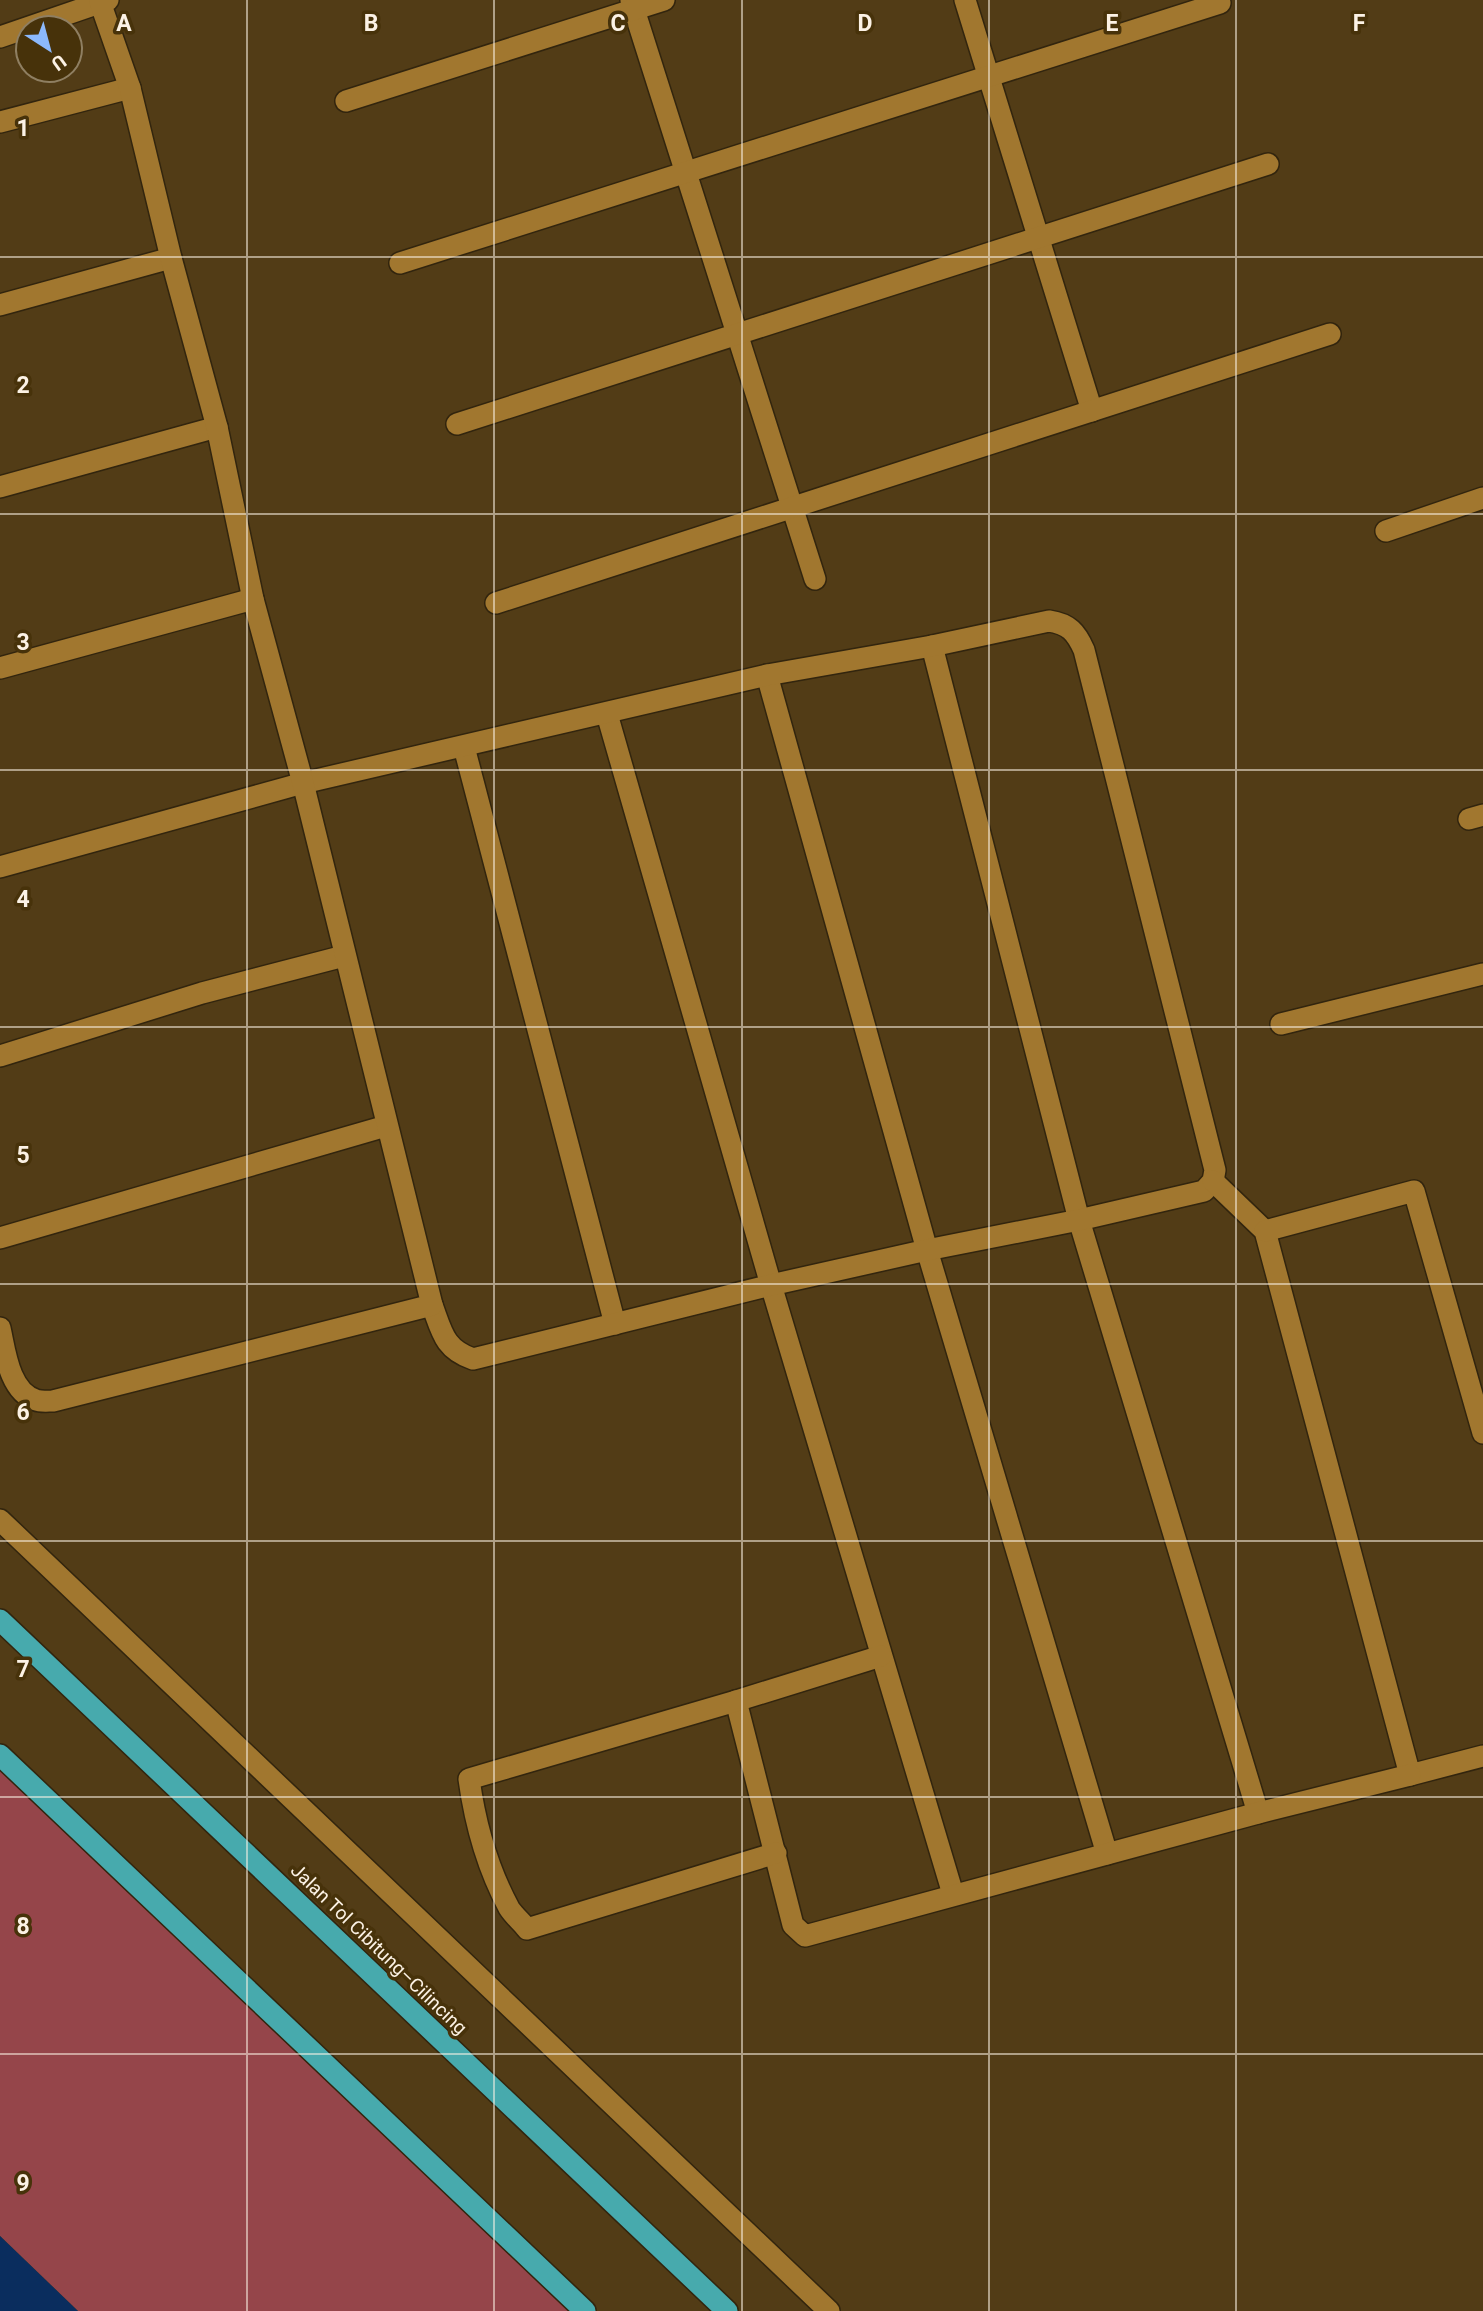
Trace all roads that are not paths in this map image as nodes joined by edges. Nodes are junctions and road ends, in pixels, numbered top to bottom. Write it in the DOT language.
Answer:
graph roads {
  1 [pos="664,0"];
  2 [pos="965,0"];
  3 [pos="104,1"];
  4 [pos="1220,3"];
  5 [pos="632,5"];
  6 [pos="0,37"];
  7 [pos="988,76"];
  8 [pos="130,88"];
  9 [pos="346,102"];
  10 [pos="0,122"];
  11 [pos="1268,164"];
  12 [pos="686,172"];
  13 [pos="1038,238"];
  14 [pos="171,258"];
  15 [pos="400,262"];
  16 [pos="0,305"];
  17 [pos="737,334"];
  18 [pos="1330,334"];
  19 [pos="1092,411"];
  20 [pos="457,424"];
  21 [pos="217,427"];
  22 [pos="0,487"];
  23 [pos="1483,498"];
  24 [pos="792,507"];
  25 [pos="1386,531"];
  26 [pos="815,579"];
  27 [pos="253,599"];
  28 [pos="496,603"];
  29 [pos="932,646"];
  30 [pos="0,668"];
  31 [pos="767,675"];
  32 [pos="607,713"];
  33 [pos="464,747"];
  34 [pos="303,783"];
  35 [pos="0,867"];
  36 [pos="344,956"];
  37 [pos="1483,974"];
  38 [pos="1281,1024"];
  39 [pos="0,1056"];
  40 [pos="386,1126"];
  41 [pos="1213,1181"];
  42 [pos="1079,1220"];
  43 [pos="1265,1231"];
  44 [pos="0,1238"];
  45 [pos="927,1250"];
  46 [pos="771,1285"];
  47 [pos="432,1305"];
  48 [pos="615,1324"];
  49 [pos="0,1328"];
  50 [pos="1483,1433"];
  51 [pos="0,1520"];
  52 [pos="0,1620"];
  53 [pos="881,1656"];
  54 [pos="736,1701"];
  55 [pos="0,1755"];
  56 [pos="1483,1756"];
  57 [pos="1410,1775"];
  58 [pos="1258,1813"];
  59 [pos="776,1853"];
  60 [pos="1107,1854"];
  61 [pos="953,1894"];
  62 [pos="585,2311"];
  63 [pos="727,2311"];
  64 [pos="829,2311"];
  1 -- 5 [label="street"];
  2 -- 7 [label="street"];
  3 -- 6 [label="street"];
  3 -- 8 [label="street"];
  4 -- 7 [label="street"];
  5 -- 9 [label="street"];
  5 -- 12 [label="street"];
  7 -- 12 [label="street"];
  7 -- 13 [label="street"];
  8 -- 10 [label="street"];
  8 -- 14 [label="street"];
  11 -- 13 [label="street"];
  12 -- 15 [label="street"];
  12 -- 17 [label="street"];
  13 -- 17 [label="street"];
  13 -- 19 [label="street"];
  14 -- 16 [label="street"];
  14 -- 21 [label="street"];
  17 -- 20 [label="street"];
  17 -- 24 [label="street"];
  18 -- 19 [label="street"];
  19 -- 24 [label="street"];
  21 -- 22 [label="street"];
  21 -- 27 [label="street"];
  23 -- 25 [label="street"];
  24 -- 26 [label="street"];
  24 -- 28 [label="street"];
  27 -- 30 [label="street"];
  27 -- 34 [label="street"];
  29 -- 31 [label="street"];
  29 -- 41 [label="street"];
  29 -- 42 [label="street"];
  31 -- 32 [label="street"];
  31 -- 45 [label="street"];
  32 -- 33 [label="street"];
  32 -- 46 [label="street"];
  33 -- 34 [label="street"];
  33 -- 48 [label="street"];
  34 -- 35 [label="street"];
  34 -- 36 [label="street"];
  36 -- 39 [label="street"];
  36 -- 40 [label="street"];
  37 -- 38 [label="street"];
  40 -- 44 [label="street"];
  40 -- 47 [label="street"];
  41 -- 42 [label="street"];
  41 -- 43 [label="street"];
  42 -- 45 [label="street"];
  42 -- 58 [label="street"];
  43 -- 50 [label="street"];
  43 -- 57 [label="street"];
  45 -- 46 [label="street"];
  45 -- 60 [label="street"];
  46 -- 48 [label="street"];
  46 -- 53 [label="street"];
  47 -- 48 [label="street"];
  47 -- 49 [label="street"];
  51 -- 64 [label="street"];
  52 -- 63 [label="highway, Jalan Tol Cibitung–Cilincing"];
  53 -- 54 [label="street"];
  53 -- 61 [label="street"];
  54 -- 59 [label="street"];
  54 -- 59 [label="street"];
  55 -- 62 [label="highway"];
  56 -- 57 [label="street"];
  57 -- 58 [label="street"];
  58 -- 60 [label="street"];
  59 -- 61 [label="street"];
  60 -- 61 [label="street"];
}
